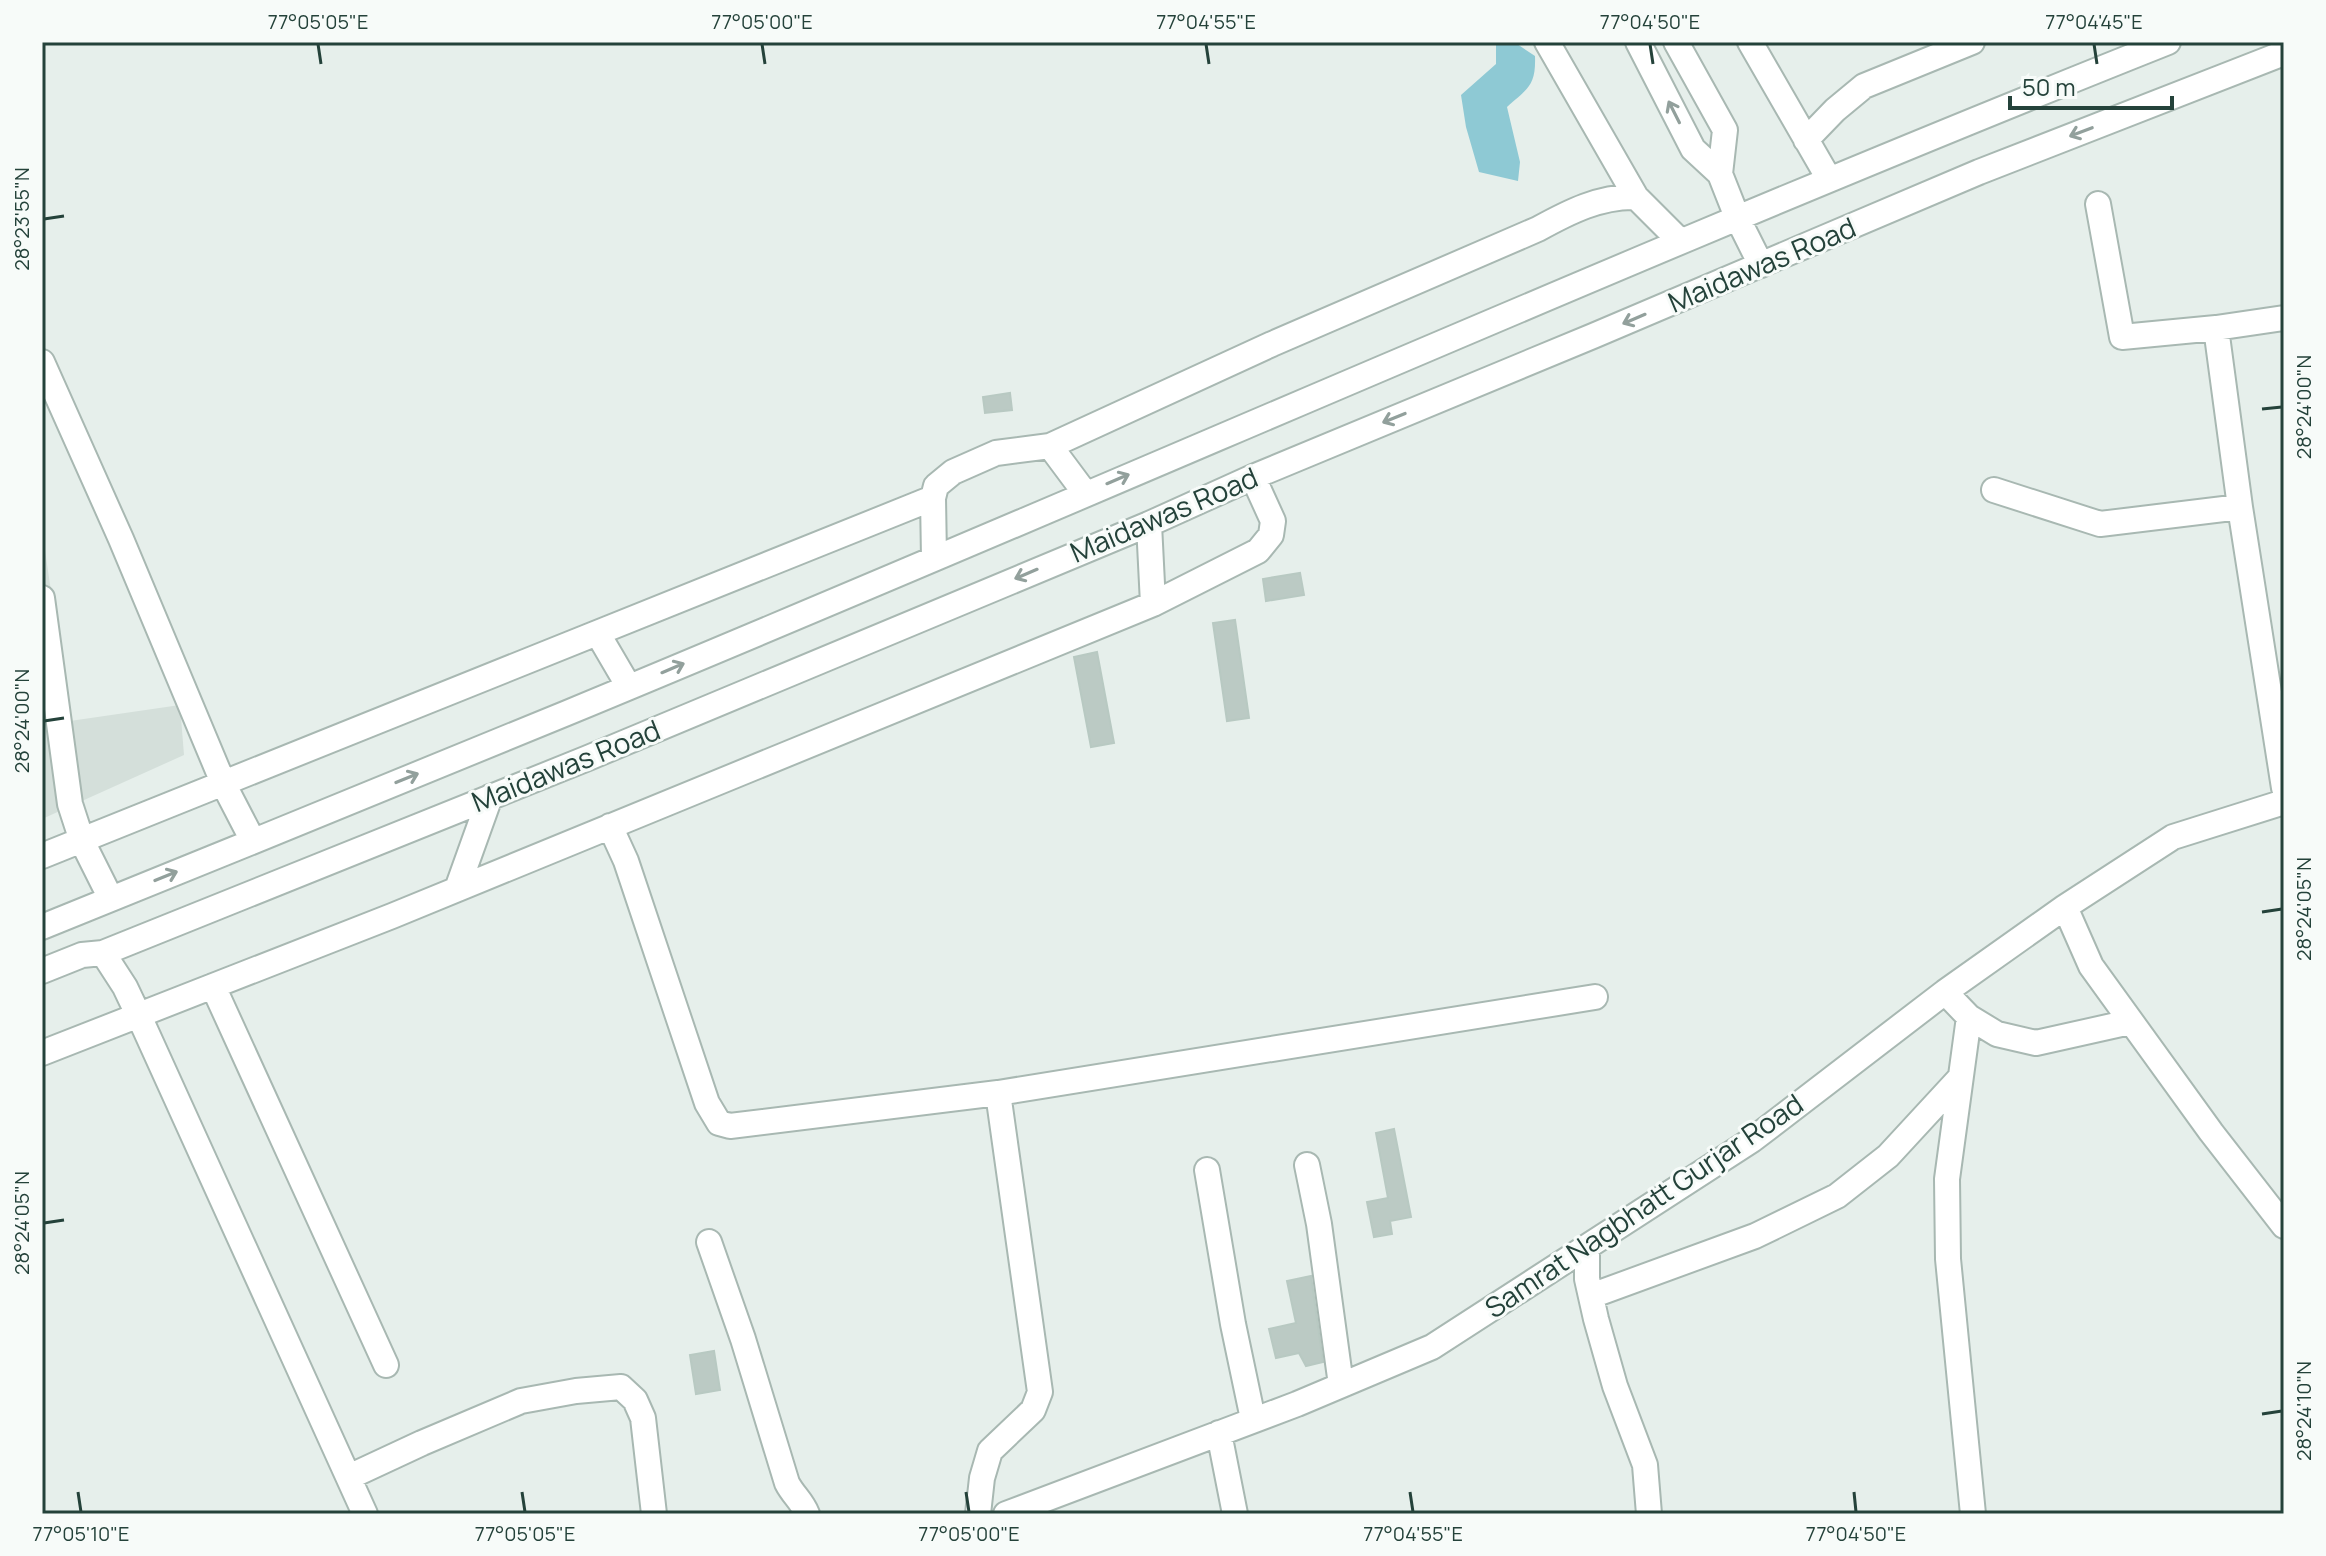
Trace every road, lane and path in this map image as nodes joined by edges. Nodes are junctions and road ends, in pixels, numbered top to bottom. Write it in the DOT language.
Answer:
graph roads {
  1 [pos="1547,42"];
  2 [pos="1638,42"];
  3 [pos="1676,42"];
  4 [pos="1750,42"];
  5 [pos="1972,42"];
  6 [pos="2168,42"];
  7 [pos="2284,53"];
  8 [pos="1806,140"];
  9 [pos="1720,174"];
  10 [pos="1829,179"];
  11 [pos="1636,197"];
  12 [pos="2098,204"];
  13 [pos="1737,217"];
  14 [pos="1680,241"];
  15 [pos="1761,265"];
  16 [pos="2284,318"];
  17 [pos="2216,328"];
  18 [pos="42,362"];
  19 [pos="1050,446"];
  20 [pos="1253,477"];
  21 [pos="1994,490"];
  22 [pos="1085,493"];
  23 [pos="933,498"];
  24 [pos="2240,507"];
  25 [pos="1149,524"];
  26 [pos="934,558"];
  27 [pos="42,598"];
  28 [pos="1153,604"];
  29 [pos="598,634"];
  30 [pos="629,687"];
  31 [pos="224,785"];
  32 [pos="2284,788"];
  33 [pos="490,797"];
  34 [pos="2284,802"];
  35 [pos="610,826"];
  36 [pos="82,841"];
  37 [pos="253,841"];
  38 [pos="42,856"];
  39 [pos="457,889"];
  40 [pos="111,899"];
  41 [pos="2065,907"];
  42 [pos="42,927"];
  43 [pos="103,953"];
  44 [pos="42,971"];
  45 [pos="213,986"];
  46 [pos="1945,992"];
  47 [pos="1595,997"];
  48 [pos="138,1016"];
  49 [pos="1969,1017"];
  50 [pos="2130,1022"];
  51 [pos="42,1053"];
  52 [pos="1960,1078"];
  53 [pos="998,1093"];
  54 [pos="1307,1165"];
  55 [pos="1207,1170"];
  56 [pos="2284,1226"];
  57 [pos="709,1242"];
  58 [pos="1587,1247"];
  59 [pos="1591,1296"];
  60 [pos="386,1365"];
  61 [pos="1341,1385"];
  62 [pos="1253,1419"];
  63 [pos="1219,1433"];
  64 [pos="349,1477"];
  65 [pos="365,1514"];
  66 [pos="654,1514"];
  67 [pos="807,1514"];
  68 [pos="978,1514"];
  69 [pos="1006,1514"];
  70 [pos="1235,1514"];
  71 [pos="1649,1514"];
  72 [pos="1973,1514"];
  1 -- 11 [label="street"];
  9 -- 2 [label="street, one-way"];
  3 -- 9 [label="street"];
  4 -- 8 [label="street"];
  5 -- 8 [label="street"];
  6 -- 10 [label="street, Maidawas Road"];
  7 -- 15 [label="street, Maidawas Road, one-way"];
  8 -- 10 [label="street"];
  9 -- 13 [label="street"];
  10 -- 13 [label="street, Maidawas Road"];
  11 -- 14 [label="street"];
  11 -- 19 [label="street"];
  12 -- 17 [label="street"];
  13 -- 14 [label="street, Maidawas Road"];
  13 -- 15 [label="street"];
  22 -- 14 [label="street, Maidawas Road, one-way"];
  15 -- 20 [label="street, Maidawas Road, one-way"];
  16 -- 17 [label="street"];
  17 -- 24 [label="street"];
  18 -- 31 [label="street"];
  19 -- 22 [label="street"];
  19 -- 23 [label="street"];
  20 -- 25 [label="street, Maidawas Road"];
  20 -- 28 [label="street"];
  21 -- 24 [label="street"];
  22 -- 26 [label="street, Maidawas Road"];
  23 -- 26 [label="street"];
  23 -- 29 [label="street"];
  24 -- 32 [label="street"];
  25 -- 28 [label="street"];
  25 -- 33 [label="street, Maidawas Road, one-way"];
  30 -- 26 [label="street, Maidawas Road, one-way"];
  27 -- 36 [label="street"];
  28 -- 35 [label="street"];
  29 -- 30 [label="street"];
  29 -- 31 [label="street"];
  37 -- 30 [label="street, Maidawas Road, one-way"];
  31 -- 36 [label="street"];
  31 -- 37 [label="street"];
  33 -- 39 [label="street"];
  33 -- 43 [label="street, Maidawas Road"];
  34 -- 41 [label="street, Samrat Nagbhatt Gurjar Road"];
  35 -- 39 [label="street"];
  35 -- 53 [label="street"];
  36 -- 38 [label="street"];
  36 -- 40 [label="street"];
  40 -- 37 [label="street, Maidawas Road, one-way"];
  39 -- 45 [label="street"];
  40 -- 42 [label="street, Maidawas Road"];
  41 -- 46 [label="street, Samrat Nagbhatt Gurjar Road"];
  41 -- 50 [label="street"];
  43 -- 44 [label="street, Maidawas Road"];
  43 -- 48 [label="street"];
  45 -- 48 [label="street"];
  45 -- 60 [label="street"];
  46 -- 49 [label="street"];
  46 -- 58 [label="street, Samrat Nagbhatt Gurjar Road"];
  47 -- 53 [label="street"];
  48 -- 51 [label="street"];
  48 -- 64 [label="street"];
  49 -- 50 [label="street"];
  49 -- 52 [label="street"];
  50 -- 56 [label="street"];
  52 -- 59 [label="street"];
  52 -- 72 [label="street"];
  53 -- 68 [label="street"];
  54 -- 61 [label="street"];
  55 -- 62 [label="street"];
  57 -- 67 [label="street"];
  58 -- 59 [label="street"];
  58 -- 61 [label="street, Samrat Nagbhatt Gurjar Road"];
  59 -- 71 [label="street"];
  61 -- 62 [label="street, Samrat Nagbhatt Gurjar Road"];
  62 -- 63 [label="street, Samrat Nagbhatt Gurjar Road"];
  63 -- 69 [label="street, Samrat Nagbhatt Gurjar Road"];
  63 -- 70 [label="street"];
  64 -- 65 [label="street"];
  64 -- 66 [label="street"];
}
